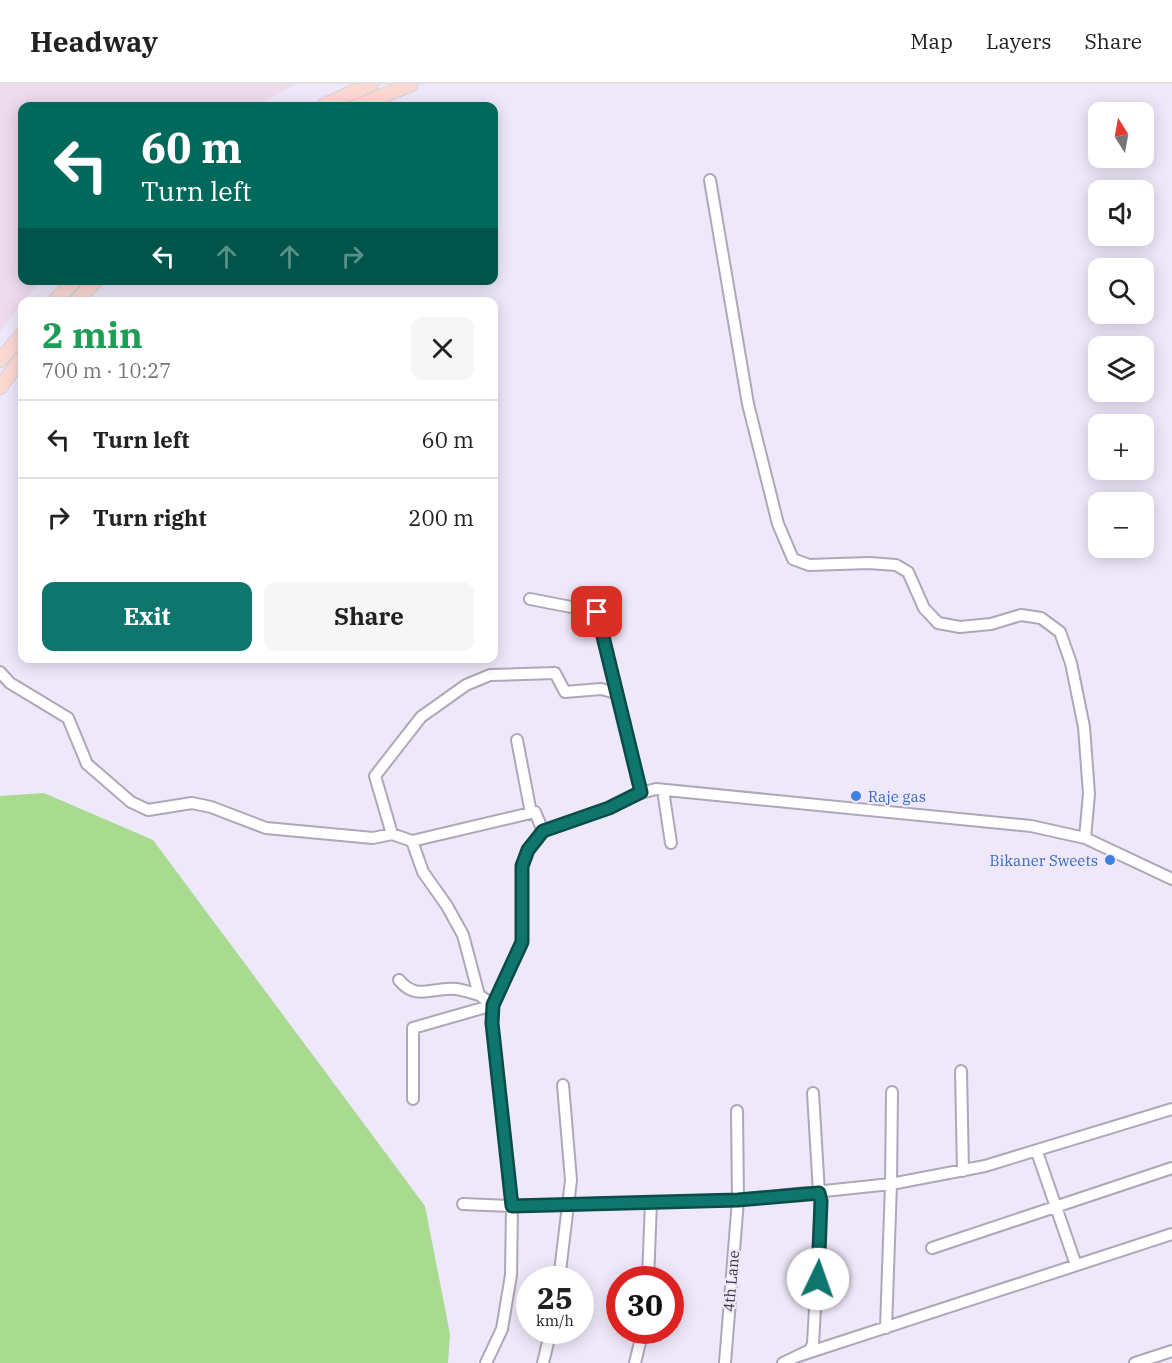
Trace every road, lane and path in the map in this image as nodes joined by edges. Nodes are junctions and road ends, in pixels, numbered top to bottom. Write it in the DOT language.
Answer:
graph roads {
  1 [pos="371,84"];
  2 [pos="411,84"];
  3 [pos="332,102"];
  4 [pos="368,102"];
  5 [pos="710,180"];
  6 [pos="70,285"];
  7 [pos="91,285"];
  8 [pos="59,297"];
  9 [pos="81,297"];
  10 [pos="18,340"];
  11 [pos="0,361"];
  12 [pos="18,363"];
  13 [pos="12,370"];
  14 [pos="0,387"];
  15 [pos="530,599"];
  16 [pos="0,672"];
  17 [pos="616,693"];
  18 [pos="517,740"];
  19 [pos="663,790"];
  20 [pos="641,792"];
  21 [pos="531,813"];
  22 [pos="543,831"];
  23 [pos="392,834"];
  24 [pos="1085,838"];
  25 [pos="412,841"];
  26 [pos="671,843"];
  27 [pos="1172,879"];
  28 [pos="399,980"];
  29 [pos="479,995"];
  30 [pos="493,1005"];
  31 [pos="961,1071"];
  32 [pos="563,1085"];
  33 [pos="892,1092"];
  34 [pos="813,1094"];
  35 [pos="413,1099"];
  36 [pos="1172,1109"];
  37 [pos="736,1111"];
  38 [pos="1036,1152"];
  39 [pos="1172,1168"];
  40 [pos="963,1171"];
  41 [pos="891,1184"];
  42 [pos="819,1193"];
  43 [pos="738,1200"];
  44 [pos="651,1202"];
  45 [pos="463,1204"];
  46 [pos="568,1204"];
  47 [pos="1056,1205"];
  48 [pos="512,1206"];
  49 [pos="1172,1234"];
  50 [pos="932,1248"];
  51 [pos="1076,1265"];
  52 [pos="561,1266"];
  53 [pos="649,1266"];
  54 [pos="886,1328"];
  55 [pos="548,1344"];
  56 [pos="639,1344"];
  57 [pos="1172,1351"];
  58 [pos="798,1356"];
  59 [pos="486,1363"];
  60 [pos="543,1363"];
  61 [pos="635,1363"];
  62 [pos="725,1363"];
  63 [pos="783,1363"];
  64 [pos="1135,1363"];
  1 -- 3 [label="main road"];
  2 -- 4 [label="main road"];
  5 -- 24 [label="street"];
  6 -- 8 [label="main road"];
  7 -- 9 [label="main road"];
  10 -- 11 [label="main road"];
  11 -- 13 [label="main road"];
  12 -- 13 [label="main road"];
  13 -- 14 [label="main road"];
  15 -- 17 [label="street"];
  16 -- 23 [label="street"];
  17 -- 20 [label="street"];
  17 -- 23 [label="street"];
  18 -- 21 [label="street"];
  19 -- 20 [label="street"];
  19 -- 24 [label="street"];
  19 -- 26 [label="street"];
  20 -- 22 [label="street"];
  21 -- 22 [label="street"];
  21 -- 25 [label="street"];
  22 -- 30 [label="street"];
  23 -- 25 [label="street"];
  24 -- 27 [label="street"];
  25 -- 29 [label="street"];
  28 -- 29 [label="street"];
  29 -- 30 [label="street"];
  30 -- 35 [label="street"];
  30 -- 48 [label="street"];
  31 -- 40 [label="street"];
  32 -- 46 [label="street"];
  33 -- 41 [label="street"];
  34 -- 42 [label="street"];
  36 -- 38 [label="street"];
  37 -- 43 [label="street, 4th Lane"];
  38 -- 40 [label="street"];
  38 -- 47 [label="street"];
  39 -- 47 [label="street"];
  40 -- 41 [label="street"];
  41 -- 42 [label="street"];
  41 -- 54 [label="street"];
  42 -- 43 [label="street"];
  42 -- 58 [label="street"];
  43 -- 44 [label="street"];
  43 -- 62 [label="street, 4th Lane"];
  44 -- 46 [label="street"];
  44 -- 53 [label="street"];
  45 -- 48 [label="street"];
  46 -- 48 [label="street"];
  46 -- 52 [label="street"];
  47 -- 50 [label="street"];
  47 -- 51 [label="street"];
  48 -- 59 [label="street"];
  49 -- 51 [label="street"];
  51 -- 54 [label="street"];
  54 -- 58 [label="street"];
  55 -- 60 [label="street"];
  56 -- 61 [label="street"];
  57 -- 64 [label="street"];
  58 -- 63 [label="street"];
}
